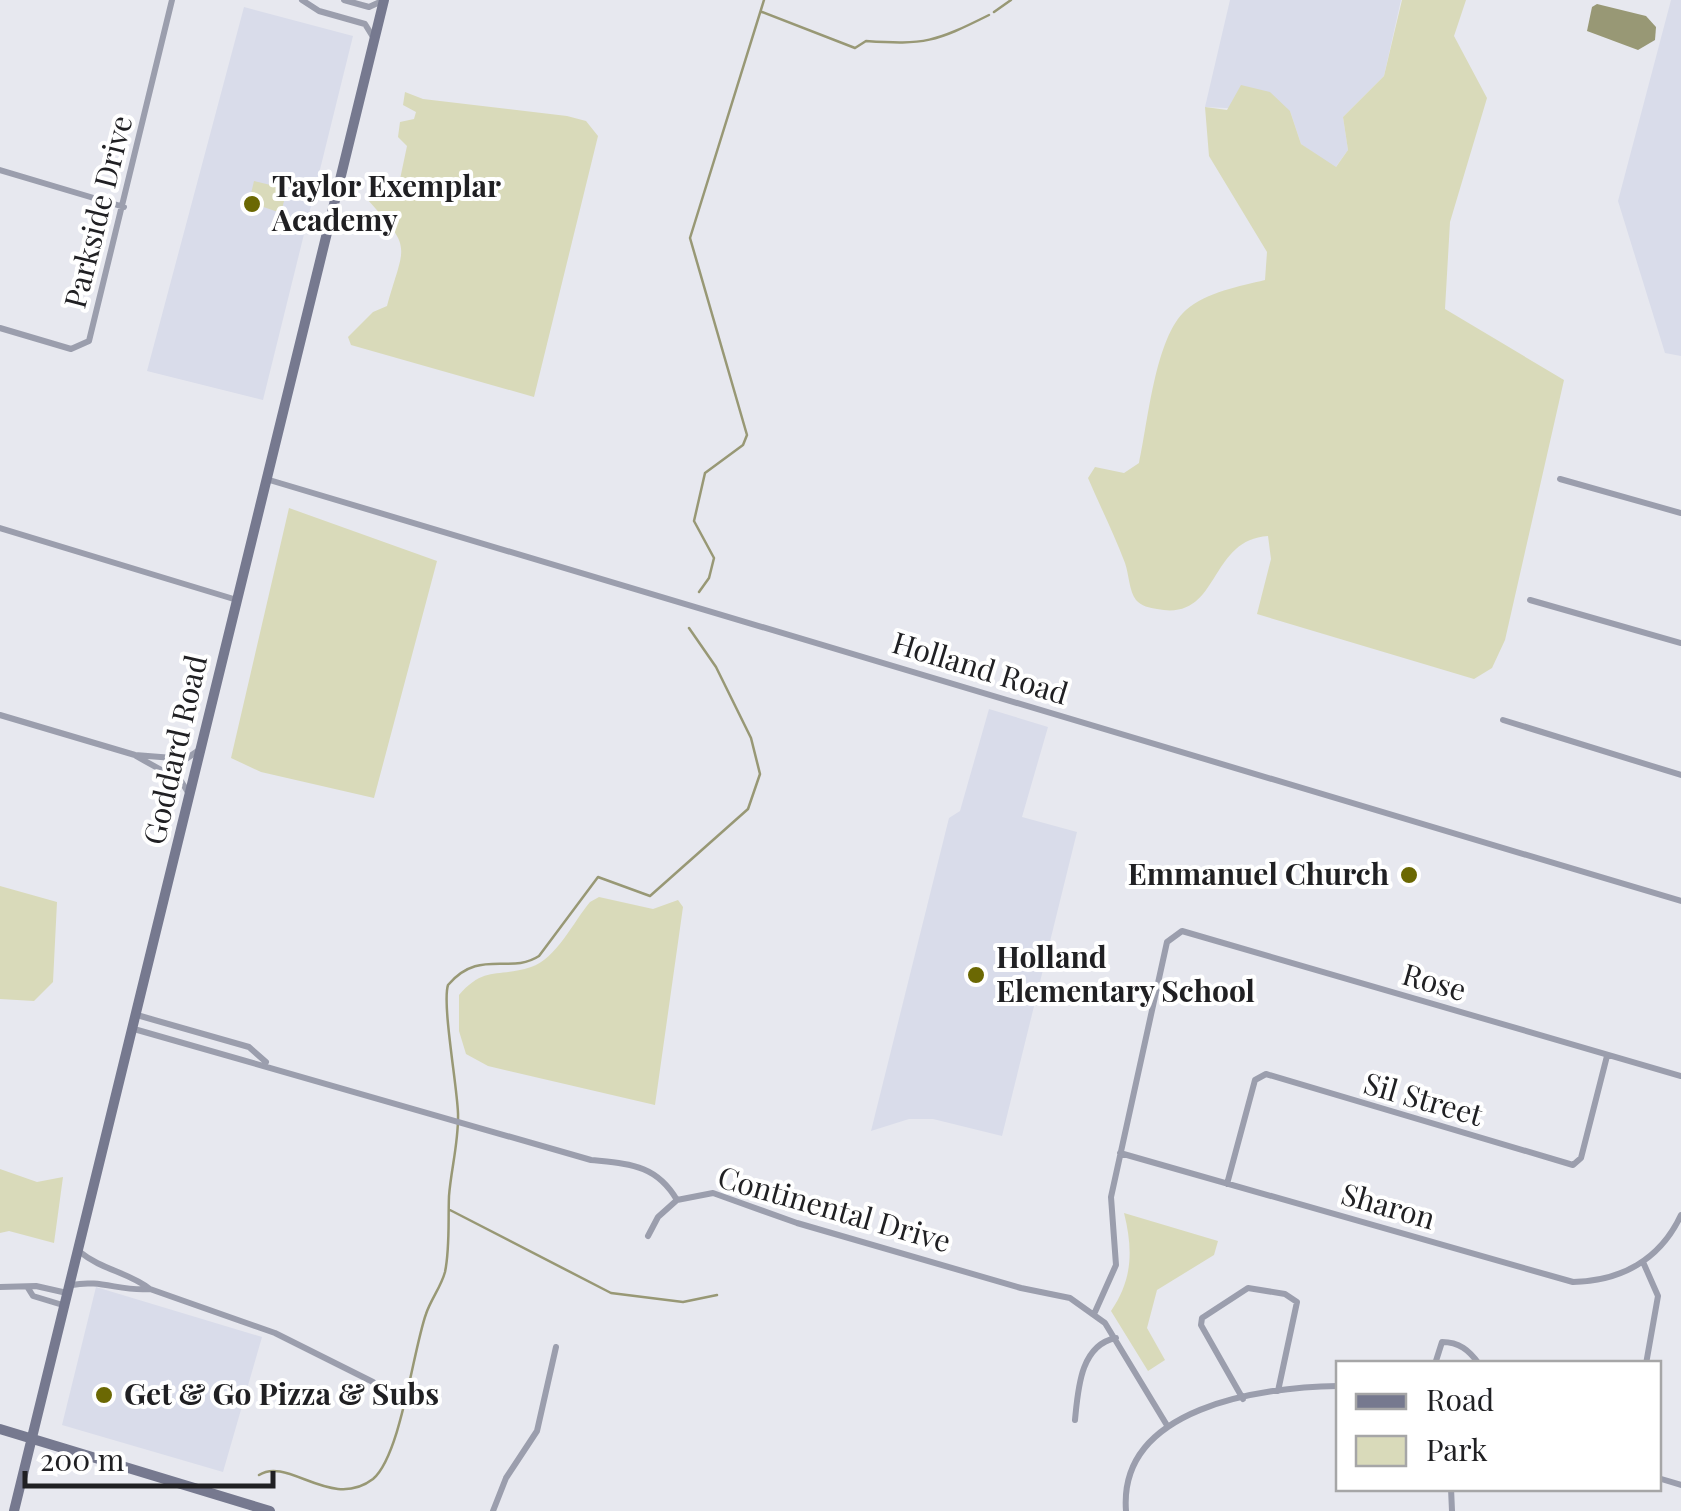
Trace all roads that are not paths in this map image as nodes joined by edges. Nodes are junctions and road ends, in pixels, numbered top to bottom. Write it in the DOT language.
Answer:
graph roads {
  1 [pos="172,0"];
  2 [pos="302,0"];
  3 [pos="344,0"];
  4 [pos="383,0"];
  5 [pos="374,39"];
  6 [pos="0,170"];
  7 [pos="124,207"];
  8 [pos="0,328"];
  9 [pos="266,478"];
  10 [pos="1560,479"];
  11 [pos="1681,513"];
  12 [pos="0,528"];
  13 [pos="237,600"];
  14 [pos="1530,600"];
  15 [pos="1681,642"];
  16 [pos="0,715"];
  17 [pos="1504,720"];
  18 [pos="202,748"];
  19 [pos="135,756"];
  20 [pos="1681,775"];
  21 [pos="191,796"];
  22 [pos="1681,901"];
  23 [pos="138,1015"];
  24 [pos="134,1029"];
  25 [pos="1606,1056"];
  26 [pos="267,1064"];
  27 [pos="1681,1076"];
  28 [pos="1120,1153"];
  29 [pos="1227,1184"];
  30 [pos="677,1200"];
  31 [pos="1681,1215"];
  32 [pos="648,1236"];
  33 [pos="80,1252"];
  34 [pos="1643,1262"];
  35 [pos="0,1287"];
  36 [pos="28,1288"];
  37 [pos="71,1289"];
  38 [pos="150,1289"];
  39 [pos="66,1306"];
  40 [pos="1094,1312"];
  41 [pos="1116,1338"];
  42 [pos="556,1347"];
  43 [pos="1436,1361"];
  44 [pos="1477,1361"];
  45 [pos="1647,1361"];
  46 [pos="373,1382"];
  47 [pos="1336,1386"];
  48 [pos="1278,1391"];
  49 [pos="1243,1399"];
  50 [pos="1076,1420"];
  51 [pos="1168,1427"];
  52 [pos="0,1429"];
  53 [pos="33,1439"];
  54 [pos="14,1511"];
  55 [pos="270,1511"];
  56 [pos="493,1511"];
  57 [pos="1126,1511"];
  1 -- 7 [label="street, Parkside Drive"];
  2 -- 5 [label="street"];
  3 -- 4 [label="street"];
  4 -- 5 [label="main road, Goddard Road"];
  5 -- 9 [label="main road, Goddard Road"];
  6 -- 7 [label="street"];
  7 -- 8 [label="street, Parkside Drive"];
  9 -- 13 [label="main road, Goddard Road"];
  9 -- 22 [label="street, Holland Road"];
  10 -- 11 [label="street"];
  12 -- 13 [label="street"];
  13 -- 18 [label="main road, Goddard Road"];
  14 -- 15 [label="street"];
  16 -- 19 [label="street"];
  17 -- 20 [label="street"];
  18 -- 19 [label="street"];
  18 -- 21 [label="main road, Goddard Road"];
  19 -- 21 [label="street"];
  21 -- 23 [label="main road, Goddard Road"];
  23 -- 24 [label="main road, Goddard Road"];
  23 -- 26 [label="street, Continental Drive"];
  24 -- 26 [label="street, Continental Drive"];
  24 -- 33 [label="main road, Goddard Road"];
  25 -- 27 [label="street, Rose"];
  25 -- 28 [label="street, Rose"];
  25 -- 29 [label="street, Sil Street"];
  26 -- 30 [label="street, Continental Drive"];
  28 -- 29 [label="street, Sharon"];
  28 -- 40 [label="street"];
  29 -- 34 [label="street, Sharon"];
  30 -- 32 [label="street"];
  30 -- 40 [label="street, Continental Drive"];
  31 -- 34 [label="street"];
  33 -- 37 [label="main road, Goddard Road"];
  33 -- 38 [label="street"];
  34 -- 45 [label="street"];
  35 -- 36 [label="street"];
  36 -- 37 [label="street"];
  36 -- 39 [label="street"];
  37 -- 38 [label="street"];
  37 -- 39 [label="main road, Goddard Road"];
  38 -- 46 [label="street"];
  39 -- 53 [label="main road, Goddard Road"];
  40 -- 41 [label="street, Continental Drive"];
  41 -- 50 [label="street"];
  41 -- 51 [label="street, Continental Drive"];
  42 -- 56 [label="street"];
  43 -- 44 [label="street"];
  47 -- 48 [label="street"];
  48 -- 49 [label="street"];
  48 -- 49 [label="street"];
  49 -- 51 [label="street"];
  51 -- 57 [label="street"];
  52 -- 53 [label="main road"];
  53 -- 54 [label="main road, Goddard Road"];
  53 -- 55 [label="main road"];
}
